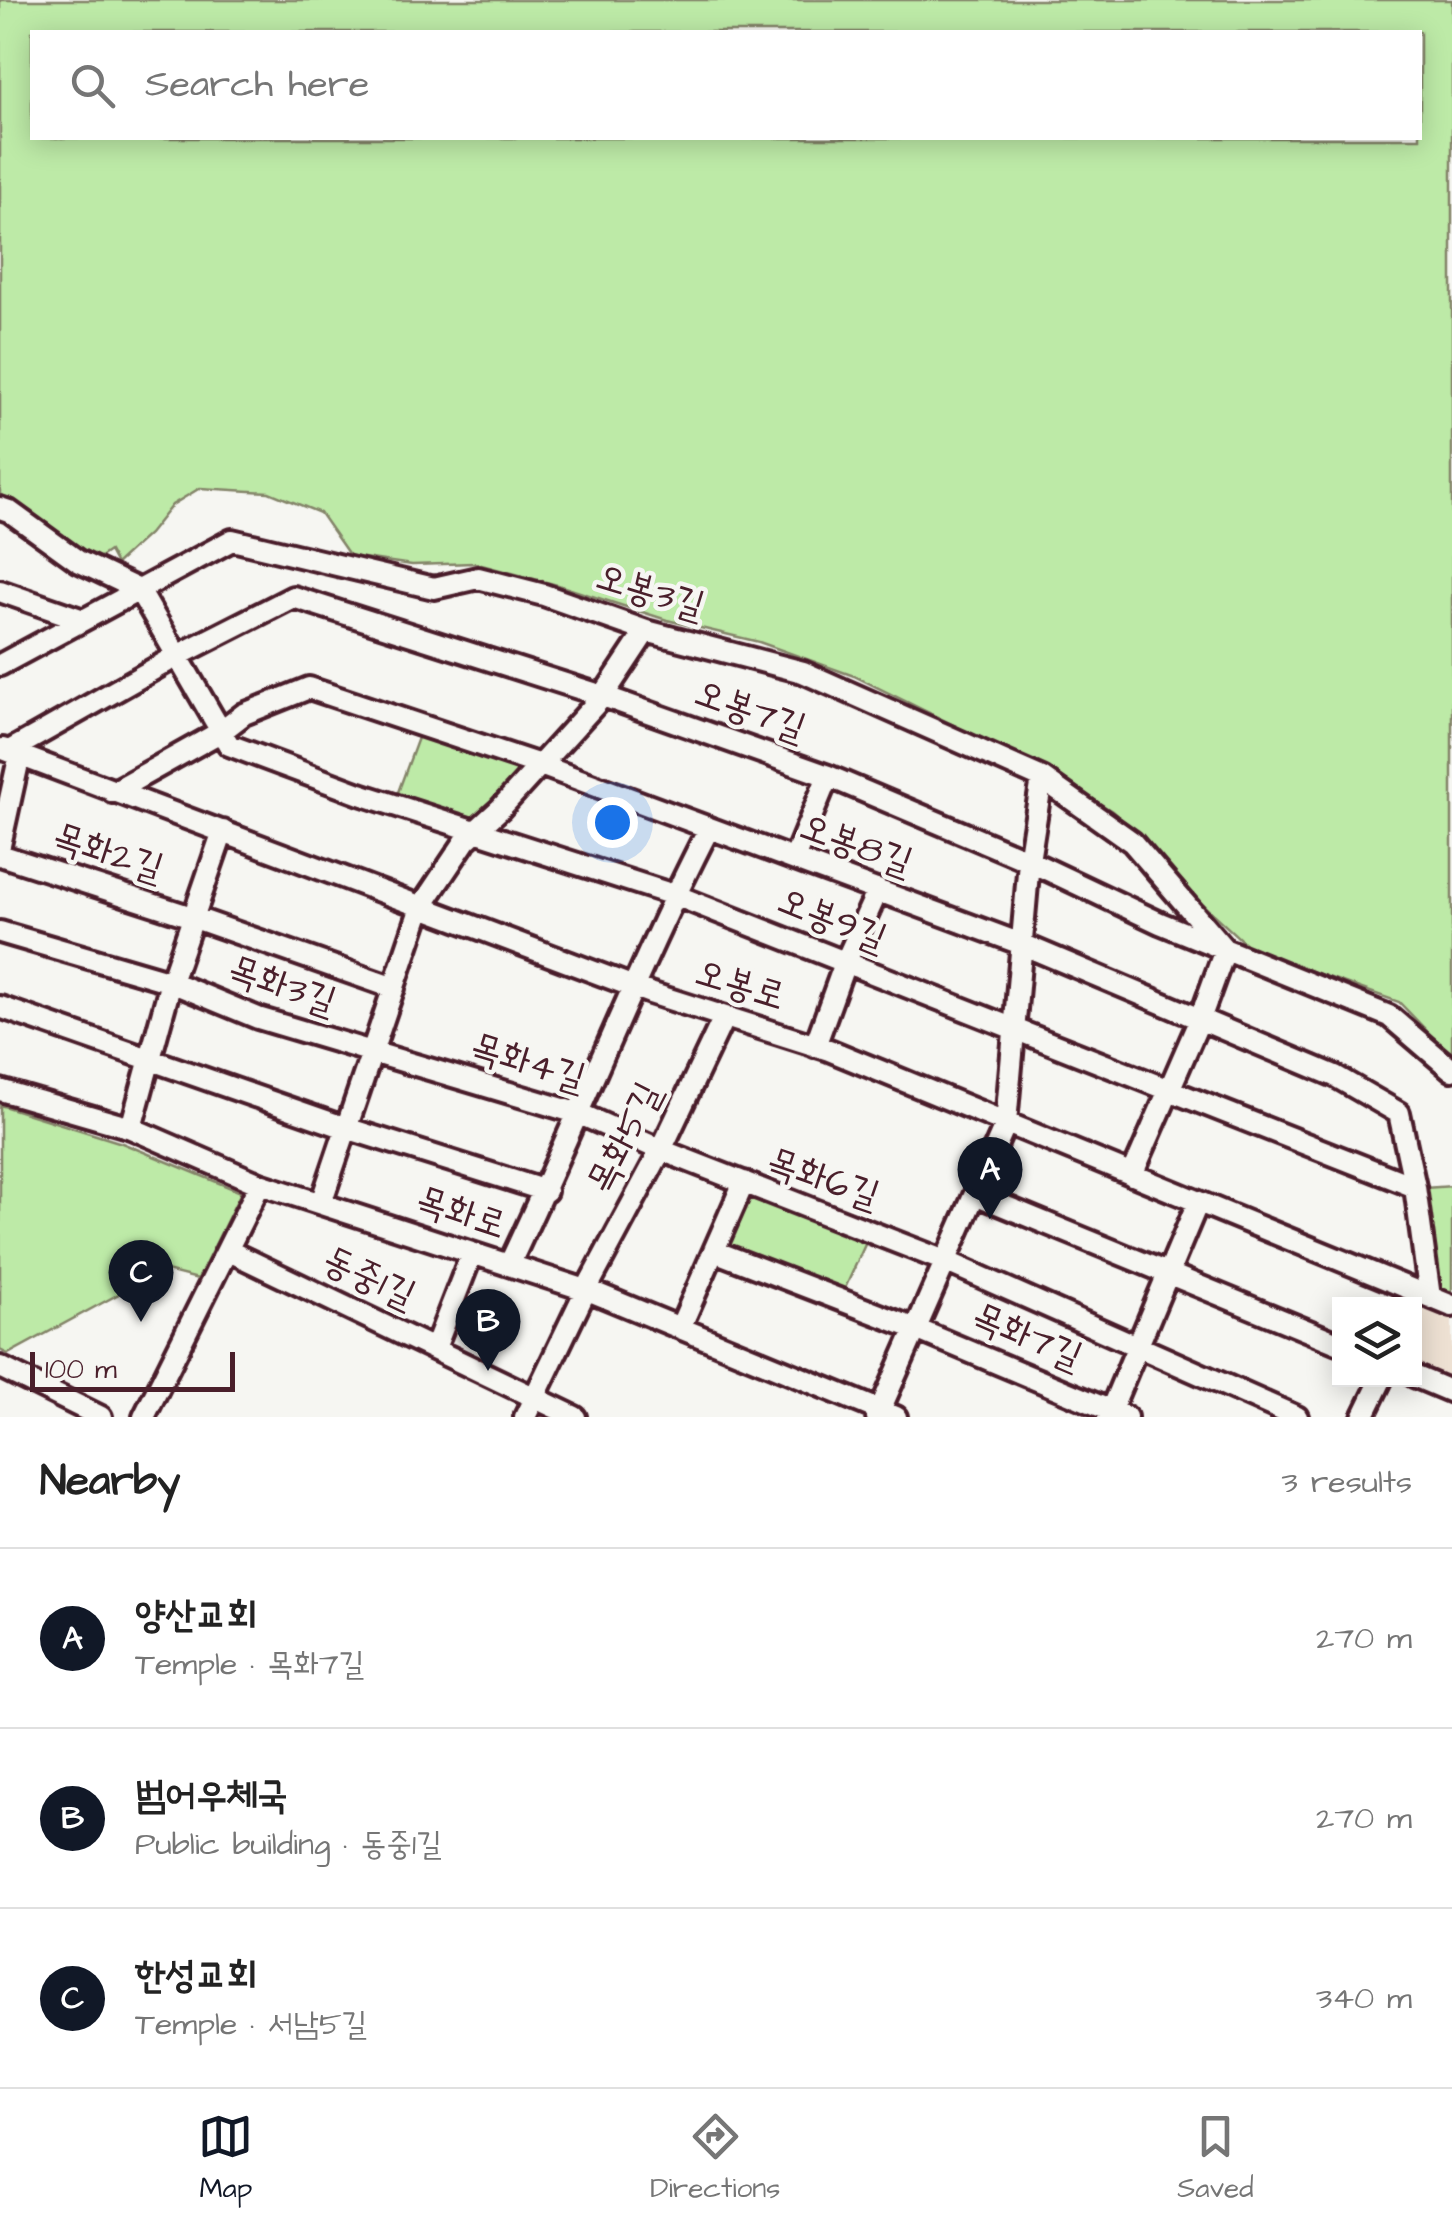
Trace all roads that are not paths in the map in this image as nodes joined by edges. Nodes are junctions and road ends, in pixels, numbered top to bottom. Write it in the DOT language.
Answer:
graph roads {
  1 [pos="0,508"];
  2 [pos="139,590"];
  3 [pos="0,591"];
  4 [pos="83,620"];
  5 [pos="646,630"];
  6 [pos="177,656"];
  7 [pos="0,665"];
  8 [pos="604,696"];
  9 [pos="222,731"];
  10 [pos="10,751"];
  11 [pos="540,765"];
  12 [pos="828,776"];
  13 [pos="1042,778"];
  14 [pos="113,792"];
  15 [pos="709,828"];
  16 [pos="478,830"];
  17 [pos="223,831"];
  18 [pos="0,845"];
  19 [pos="0,855"];
  20 [pos="794,859"];
  21 [pos="1029,861"];
  22 [pos="878,890"];
  23 [pos="674,895"];
  24 [pos="421,906"];
  25 [pos="195,918"];
  26 [pos="0,932"];
  27 [pos="1024,944"];
  28 [pos="1224,950"];
  29 [pos="845,963"];
  30 [pos="171,982"];
  31 [pos="394,988"];
  32 [pos="634,988"];
  33 [pos="0,1007"];
  34 [pos="724,1017"];
  35 [pos="1200,1019"];
  36 [pos="1013,1029"];
  37 [pos="815,1046"];
  38 [pos="371,1052"];
  39 [pos="150,1058"];
  40 [pos="1452,1070"];
  41 [pos="0,1090"];
  42 [pos="1168,1090"];
  43 [pos="580,1114"];
  44 [pos="1006,1123"];
  45 [pos="131,1128"];
  46 [pos="346,1128"];
  47 [pos="660,1150"];
  48 [pos="1132,1174"];
  49 [pos="744,1182"];
  50 [pos="260,1184"];
  51 [pos="1416,1188"];
  52 [pos="546,1191"];
  53 [pos="975,1194"];
  54 [pos="1198,1202"];
  55 [pos="321,1203"];
  56 [pos="227,1250"];
  57 [pos="714,1250"];
  58 [pos="472,1253"];
  59 [pos="945,1261"];
  60 [pos="509,1265"];
  61 [pos="1168,1272"];
  62 [pos="586,1290"];
  63 [pos="1418,1297"];
  64 [pos="1420,1297"];
  65 [pos="1422,1298"];
  66 [pos="1452,1306"];
  67 [pos="680,1328"];
  68 [pos="916,1329"];
  69 [pos="1332,1341"];
  70 [pos="1135,1347"];
  71 [pos="435,1348"];
  72 [pos="0,1367"];
  73 [pos="1422,1379"];
  74 [pos="1378,1387"];
  75 [pos="1452,1392"];
  76 [pos="535,1397"];
  77 [pos="884,1415"];
  78 [pos="1115,1415"];
  79 [pos="102,1417"];
  80 [pos="144,1417"];
  81 [pos="525,1417"];
  82 [pos="575,1417"];
  83 [pos="1297,1417"];
  84 [pos="1363,1417"];
  1 -- 2 [label="street"];
  2 -- 4 [label="street, 오봉3길"];
  2 -- 5 [label="street, 오봉3길"];
  2 -- 6 [label="street"];
  3 -- 4 [label="street"];
  4 -- 7 [label="street, 오봉3길"];
  5 -- 8 [label="street"];
  5 -- 13 [label="street, 오봉3길"];
  6 -- 8 [label="street, 오봉7길"];
  6 -- 9 [label="street"];
  6 -- 10 [label="street, 오봉7길"];
  8 -- 11 [label="street"];
  8 -- 12 [label="street, 오봉7길"];
  9 -- 11 [label="street, 오봉8길"];
  9 -- 14 [label="street, 오봉8길"];
  9 -- 16 [label="street, 오봉9길"];
  10 -- 14 [label="street, 오봉로"];
  10 -- 18 [label="street, 목화2길"];
  11 -- 15 [label="street, 오봉8길"];
  11 -- 16 [label="street"];
  12 -- 20 [label="street"];
  12 -- 21 [label="street, 오봉7길"];
  13 -- 21 [label="street, 목화7길"];
  13 -- 28 [label="street, 오봉3길"];
  14 -- 17 [label="street, 오봉로"];
  15 -- 20 [label="street, 오봉8길"];
  15 -- 23 [label="street"];
  16 -- 23 [label="street, 오봉9길"];
  16 -- 24 [label="street"];
  17 -- 24 [label="street, 오봉로"];
  17 -- 25 [label="street, 목화3길"];
  19 -- 25 [label="street, 목화2길"];
  20 -- 22 [label="street, 오봉8길"];
  21 -- 27 [label="street, 목화7길"];
  21 -- 28 [label="street, 오봉7길"];
  22 -- 27 [label="street, 오봉8길"];
  22 -- 29 [label="street"];
  23 -- 29 [label="street, 오봉9길"];
  23 -- 32 [label="street"];
  24 -- 31 [label="street"];
  24 -- 32 [label="street, 오봉로"];
  25 -- 30 [label="street, 목화3길"];
  25 -- 31 [label="street, 목화3길"];
  26 -- 30 [label="street"];
  27 -- 35 [label="street, 오봉8길"];
  27 -- 36 [label="street, 목화7길"];
  28 -- 35 [label="street"];
  28 -- 40 [label="street, 오봉7길"];
  29 -- 36 [label="street, 오봉9길"];
  29 -- 37 [label="street"];
  30 -- 38 [label="street, 목화3길"];
  30 -- 39 [label="street, 목화3길"];
  31 -- 38 [label="street"];
  32 -- 34 [label="street, 오봉로"];
  32 -- 43 [label="street"];
  33 -- 39 [label="street"];
  34 -- 37 [label="street, 오봉로"];
  34 -- 47 [label="street, 목화5길"];
  35 -- 42 [label="street"];
  35 -- 51 [label="street, 오봉8길"];
  36 -- 42 [label="street, 오봉9길"];
  36 -- 44 [label="street, 목화7길"];
  37 -- 44 [label="street, 오봉로"];
  38 -- 43 [label="street, 목화4길"];
  38 -- 46 [label="street"];
  39 -- 45 [label="street, 목화3길"];
  39 -- 46 [label="street"];
  41 -- 45 [label="street, 목화로"];
  42 -- 48 [label="street"];
  42 -- 51 [label="street, 오봉9길"];
  43 -- 47 [label="street, 목화4길"];
  43 -- 52 [label="street"];
  44 -- 48 [label="street, 오봉로"];
  44 -- 53 [label="street, 목화7길"];
  45 -- 50 [label="street, 목화로"];
  46 -- 52 [label="street"];
  46 -- 55 [label="street"];
  47 -- 49 [label="street, 목화4길"];
  47 -- 62 [label="street, 목화5길"];
  48 -- 54 [label="street, 오봉로"];
  49 -- 57 [label="street, 목화6길"];
  49 -- 59 [label="street, 목화6길"];
  50 -- 55 [label="street, 목화로"];
  50 -- 56 [label="street"];
  51 -- 64 [label="street, 오봉8길"];
  52 -- 60 [label="street"];
  53 -- 59 [label="street, 목화7길"];
  53 -- 61 [label="street"];
  54 -- 61 [label="street"];
  54 -- 63 [label="street, 오봉로"];
  55 -- 58 [label="street, 목화로"];
  56 -- 71 [label="street, 동중1길"];
  56 -- 80 [label="street"];
  57 -- 67 [label="street, 목화6길"];
  57 -- 68 [label="street"];
  58 -- 60 [label="street, 목화로"];
  58 -- 71 [label="street"];
  59 -- 68 [label="street, 목화7길"];
  59 -- 70 [label="street, 목화7길"];
  60 -- 62 [label="street, 목화로"];
  61 -- 69 [label="street"];
  61 -- 70 [label="street"];
  62 -- 67 [label="street, 목화로"];
  62 -- 76 [label="street"];
  65 -- 66 [label="street, 오봉로"];
  67 -- 77 [label="street, 목화로"];
  68 -- 77 [label="street, 목화7길"];
  68 -- 78 [label="street, 목화7길"];
  70 -- 78 [label="street"];
  70 -- 83 [label="street, 목화7길"];
  71 -- 76 [label="street, 동중1길"];
  72 -- 79 [label="street"];
  73 -- 75 [label="street"];
  74 -- 84 [label="street"];
  76 -- 81 [label="street"];
  76 -- 82 [label="street, 동중1길"];
}
